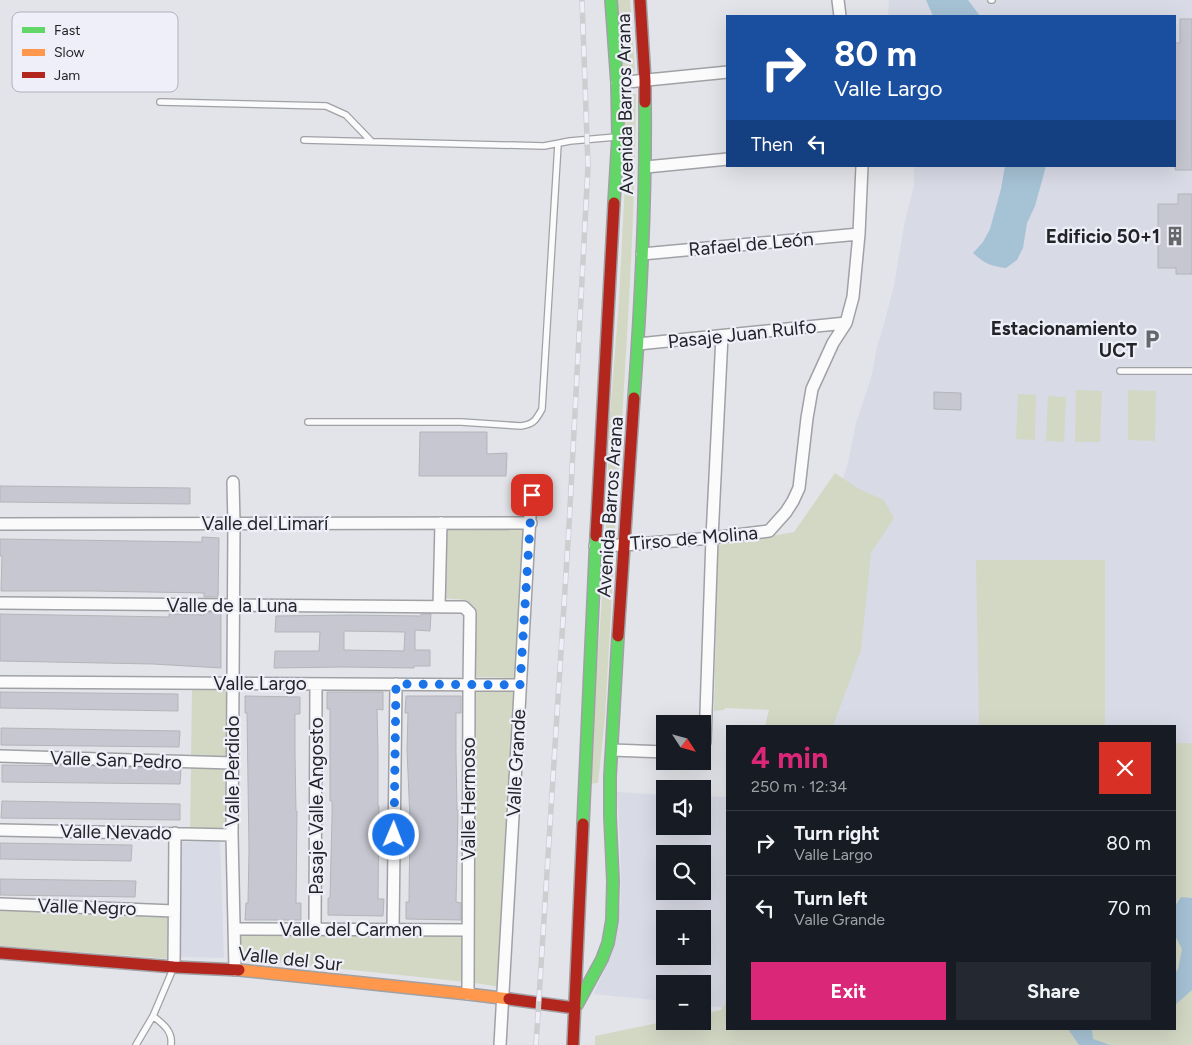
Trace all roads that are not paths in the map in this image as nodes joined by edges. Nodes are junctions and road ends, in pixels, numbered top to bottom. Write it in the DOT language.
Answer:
graph roads {
  1 [pos="611,0"];
  2 [pos="640,0"];
  3 [pos="838,0"];
  4 [pos="840,15"];
  5 [pos="726,72"];
  6 [pos="645,80"];
  7 [pos="617,83"];
  8 [pos="160,102"];
  9 [pos="618,137"];
  10 [pos="304,140"];
  11 [pos="371,141"];
  12 [pos="558,144"];
  13 [pos="726,159"];
  14 [pos="646,167"];
  15 [pos="862,167"];
  16 [pos="859,234"];
  17 [pos="642,254"];
  18 [pos="846,323"];
  19 [pos="722,336"];
  20 [pos="638,344"];
  21 [pos="1120,371"];
  22 [pos="1192,371"];
  23 [pos="308,422"];
  24 [pos="532,481"];
  25 [pos="233,482"];
  26 [pos="441,523"];
  27 [pos="530,523"];
  28 [pos="0,524"];
  29 [pos="234,524"];
  30 [pos="712,538"];
  31 [pos="624,545"];
  32 [pos="595,546"];
  33 [pos="0,603"];
  34 [pos="234,605"];
  35 [pos="438,607"];
  36 [pos="464,607"];
  37 [pos="0,682"];
  38 [pos="232,683"];
  39 [pos="316,684"];
  40 [pos="396,684"];
  41 [pos="469,685"];
  42 [pos="520,685"];
  43 [pos="706,715"];
  44 [pos="612,750"];
  45 [pos="656,752"];
  46 [pos="0,756"];
  47 [pos="232,763"];
  48 [pos="0,830"];
  49 [pos="175,833"];
  50 [pos="232,834"];
  51 [pos="0,904"];
  52 [pos="174,911"];
  53 [pos="234,929"];
  54 [pos="315,929"];
  55 [pos="393,929"];
  56 [pos="468,930"];
  57 [pos="0,953"];
  58 [pos="174,967"];
  59 [pos="235,970"];
  60 [pos="468,994"];
  61 [pos="503,1000"];
  62 [pos="575,1008"];
  63 [pos="153,1016"];
  64 [pos="136,1045"];
  65 [pos="171,1045"];
  66 [pos="500,1045"];
  67 [pos="573,1045"];
  1 -- 7 [label="street, Avenida Barros Arana"];
  2 -- 6 [label="street, Avenida Barros Arana"];
  3 -- 4 [label="street"];
  5 -- 6 [label="street"];
  6 -- 7 [label="street"];
  6 -- 14 [label="street, Avenida Barros Arana"];
  7 -- 9 [label="street, Avenida Barros Arana"];
  8 -- 11 [label="lane"];
  9 -- 12 [label="lane"];
  9 -- 32 [label="street, Avenida Barros Arana"];
  10 -- 11 [label="lane"];
  11 -- 12 [label="lane"];
  12 -- 23 [label="lane"];
  13 -- 14 [label="street"];
  14 -- 17 [label="street, Avenida Barros Arana"];
  15 -- 16 [label="street, Tirso de Molina"];
  16 -- 17 [label="street, Rafael de León"];
  16 -- 18 [label="street, Tirso de Molina"];
  17 -- 20 [label="street, Avenida Barros Arana"];
  18 -- 19 [label="street, Pasaje Juan Rulfo"];
  18 -- 30 [label="street, Tirso de Molina"];
  19 -- 20 [label="street, Pasaje Juan Rulfo"];
  19 -- 30 [label="street"];
  20 -- 31 [label="street, Avenida Barros Arana"];
  21 -- 22 [label="lane"];
  24 -- 27 [label="street, Valle Grande"];
  25 -- 29 [label="street, Valle Perdido"];
  26 -- 27 [label="street, Valle del Limarí"];
  26 -- 29 [label="street, Valle del Limarí"];
  26 -- 35 [label="street"];
  27 -- 42 [label="street, Valle Grande"];
  28 -- 29 [label="street, Valle del Limarí"];
  29 -- 34 [label="street, Valle Perdido"];
  30 -- 31 [label="street, Tirso de Molina"];
  30 -- 43 [label="street"];
  31 -- 32 [label="street, Tirso de Molina"];
  31 -- 44 [label="street, Avenida Barros Arana"];
  32 -- 62 [label="street, Avenida Barros Arana"];
  33 -- 34 [label="street, Valle de la Luna"];
  34 -- 35 [label="street, Valle de la Luna"];
  34 -- 38 [label="street, Valle Perdido"];
  35 -- 36 [label="street, Valle de la Luna"];
  36 -- 41 [label="street, Valle Hermoso"];
  37 -- 38 [label="street, Valle Largo"];
  38 -- 39 [label="street, Valle Largo"];
  38 -- 47 [label="street, Valle Perdido"];
  39 -- 40 [label="street, Valle Largo"];
  39 -- 54 [label="street, Pasaje Valle Angosto"];
  40 -- 41 [label="street, Valle Largo"];
  40 -- 55 [label="street"];
  41 -- 42 [label="street, Valle Largo"];
  41 -- 56 [label="street, Valle Hermoso"];
  42 -- 61 [label="street, Valle Grande"];
  44 -- 45 [label="street"];
  44 -- 62 [label="street, Avenida Barros Arana"];
  46 -- 47 [label="street, Valle San Pedro"];
  47 -- 50 [label="street, Valle Perdido"];
  48 -- 49 [label="street, Valle Nevado"];
  49 -- 50 [label="street, Valle Nevado"];
  49 -- 52 [label="street"];
  50 -- 53 [label="street, Valle Perdido"];
  51 -- 52 [label="street, Valle Negro"];
  52 -- 58 [label="street"];
  53 -- 54 [label="street, Valle del Carmen"];
  53 -- 59 [label="street, Valle Perdido"];
  54 -- 55 [label="street, Valle del Carmen"];
  55 -- 56 [label="street, Valle del Carmen"];
  56 -- 60 [label="street, Valle Hermoso"];
  57 -- 58 [label="street, Valle del Sur"];
  58 -- 59 [label="street, Valle del Sur"];
  58 -- 63 [label="lane"];
  59 -- 60 [label="street, Valle del Sur"];
  60 -- 61 [label="street, Valle del Sur"];
  61 -- 62 [label="street, Valle del Sur"];
  61 -- 66 [label="street, Valle Grande"];
  62 -- 67 [label="street, Avenida Barros Arana"];
  63 -- 64 [label="lane"];
  63 -- 65 [label="lane"];
}
